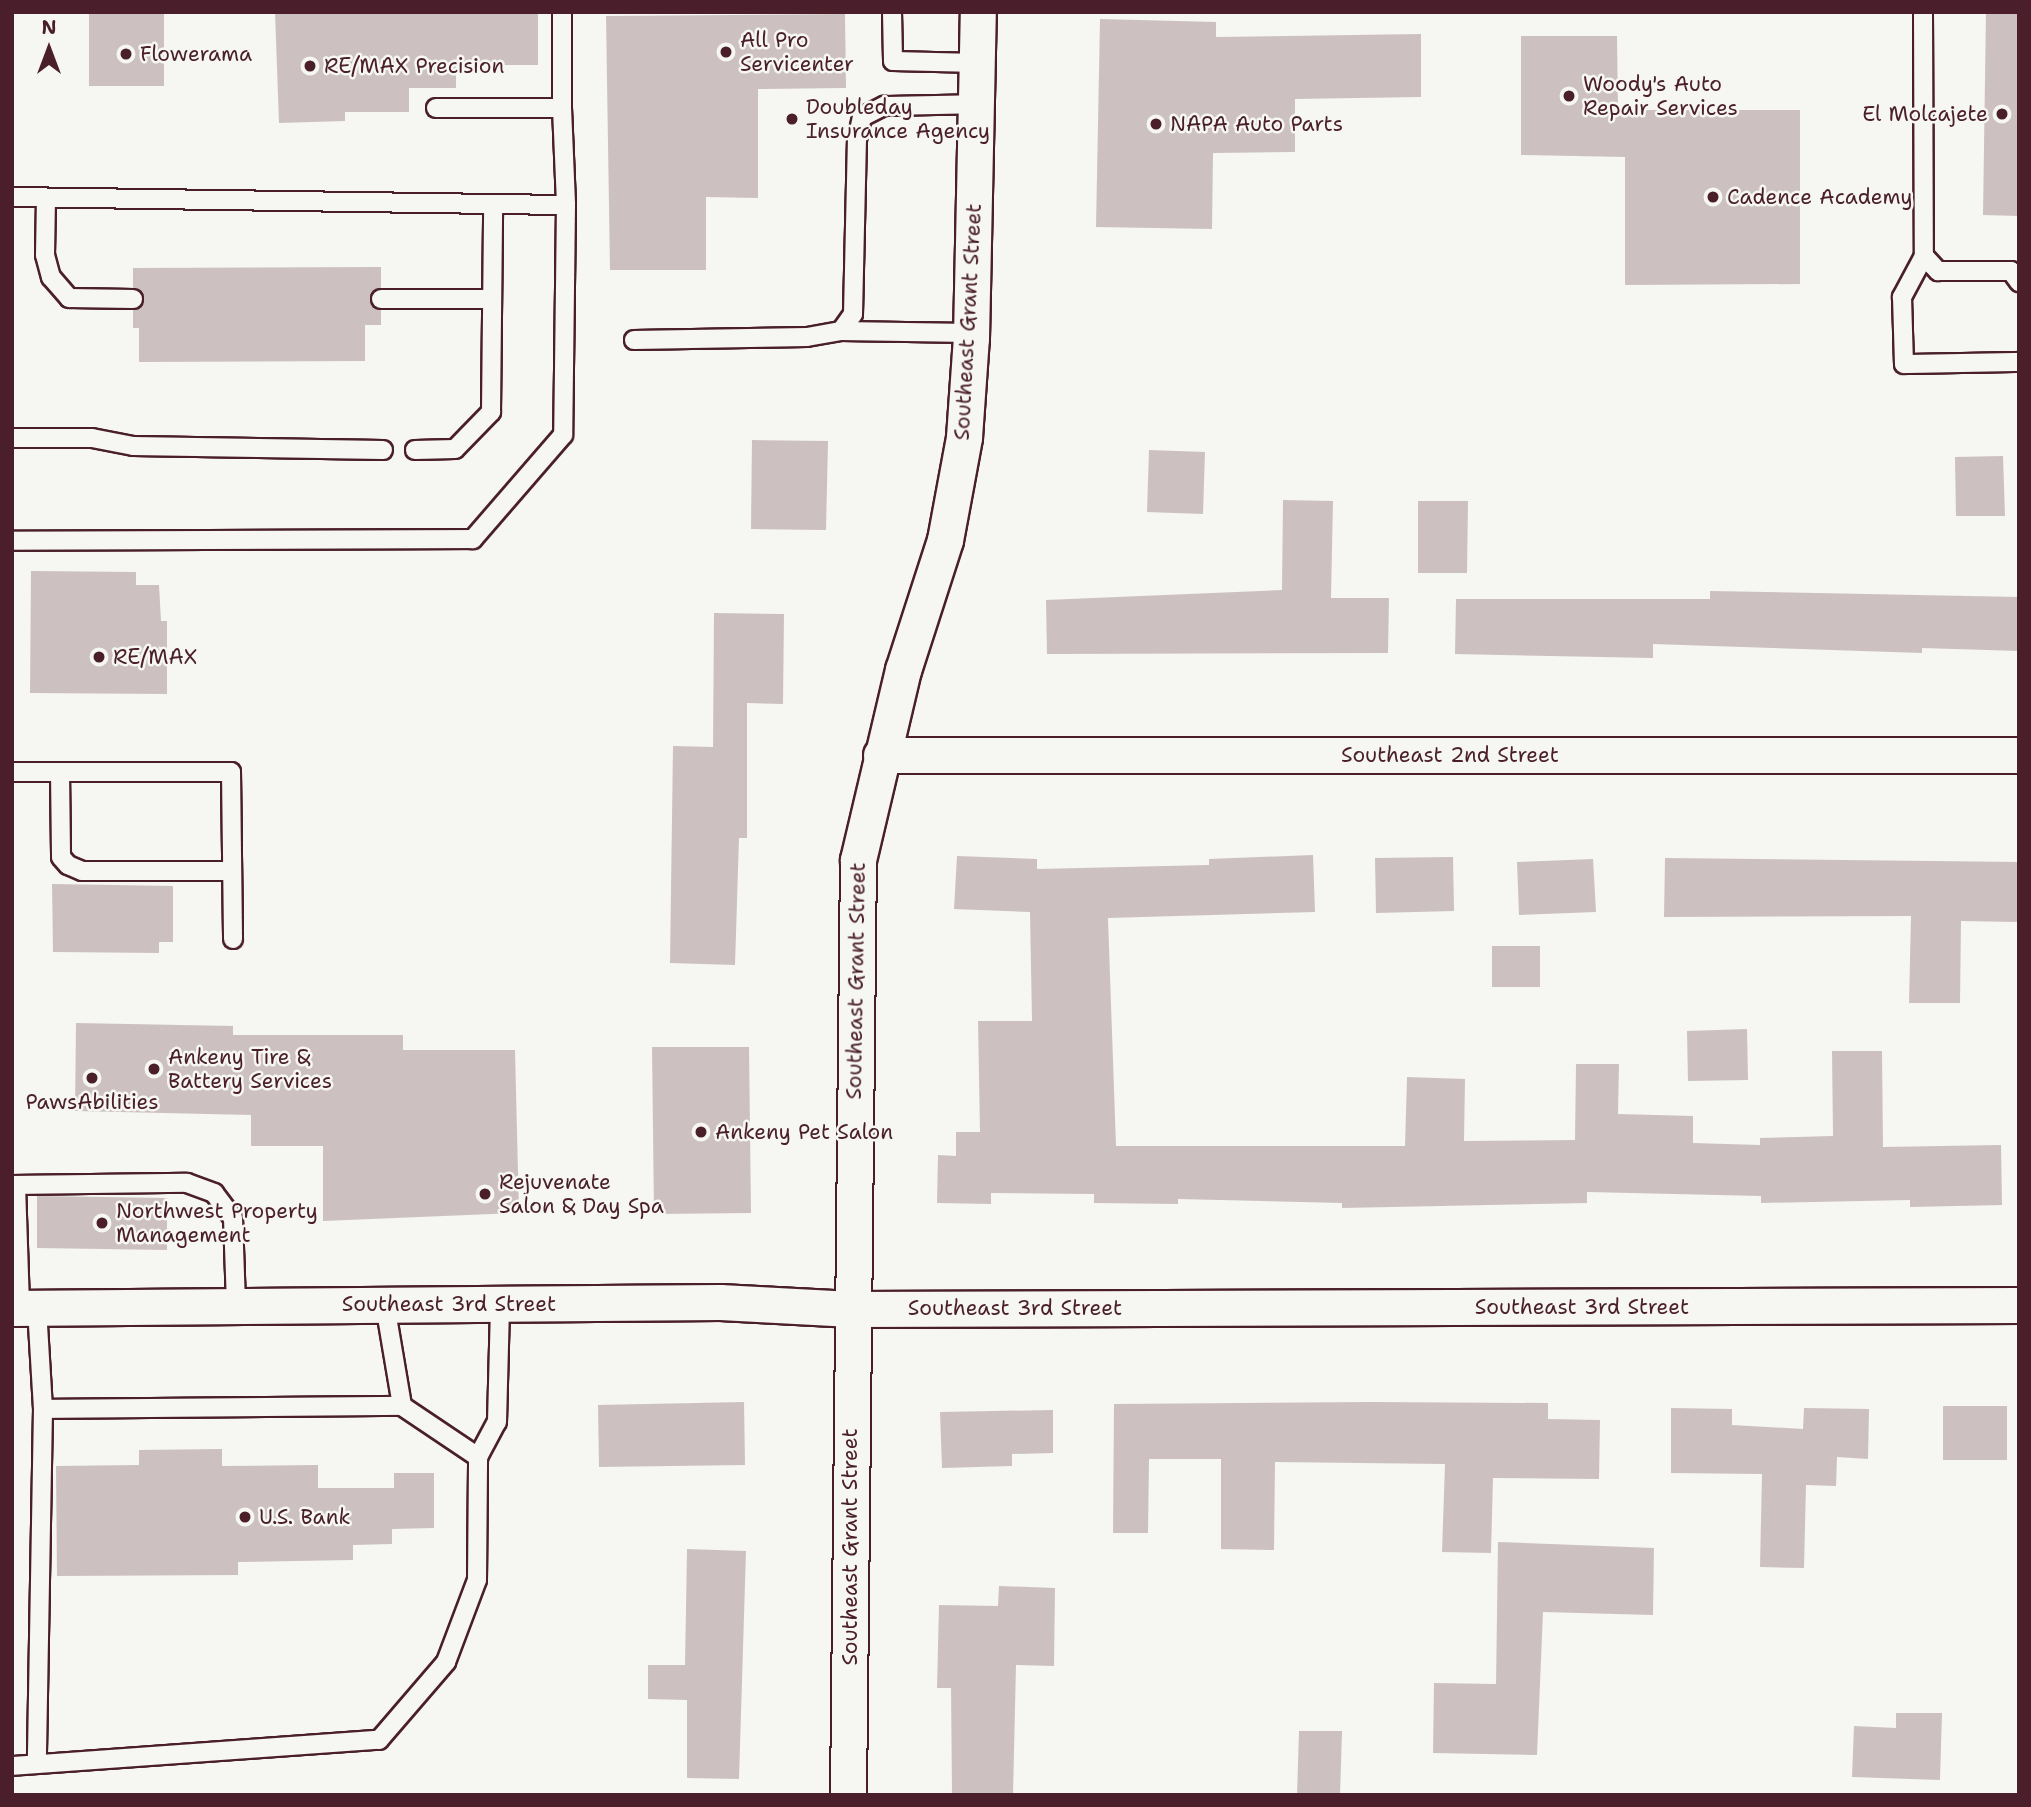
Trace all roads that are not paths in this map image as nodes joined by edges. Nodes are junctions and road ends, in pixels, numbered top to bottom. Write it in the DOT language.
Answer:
graph roads {
  1 [pos="562,12"];
  2 [pos="892,12"];
  3 [pos="978,12"];
  4 [pos="1923,12"];
  5 [pos="977,63"];
  6 [pos="976,104"];
  7 [pos="436,108"];
  8 [pos="562,108"];
  9 [pos="12,197"];
  10 [pos="46,198"];
  11 [pos="494,204"];
  12 [pos="566,205"];
  13 [pos="1924,256"];
  14 [pos="2019,282"];
  15 [pos="133,299"];
  16 [pos="381,299"];
  17 [pos="492,299"];
  18 [pos="841,331"];
  19 [pos="971,333"];
  20 [pos="634,340"];
  21 [pos="2019,362"];
  22 [pos="12,438"];
  23 [pos="383,450"];
  24 [pos="415,450"];
  25 [pos="12,541"];
  26 [pos="881,755"];
  27 [pos="2019,755"];
  28 [pos="12,772"];
  29 [pos="60,772"];
  30 [pos="232,871"];
  31 [pos="233,939"];
  32 [pos="14,1185"];
  33 [pos="500,1304"];
  34 [pos="386,1305"];
  35 [pos="2019,1305"];
  36 [pos="236,1306"];
  37 [pos="23,1308"];
  38 [pos="852,1309"];
  39 [pos="402,1406"];
  40 [pos="43,1409"];
  41 [pos="478,1457"];
  42 [pos="37,1763"];
  43 [pos="12,1766"];
  44 [pos="848,1795"];
  1 -- 8 [label="lane"];
  2 -- 5 [label="lane"];
  3 -- 5 [label="street, Southeast Grant Street"];
  4 -- 13 [label="lane"];
  5 -- 6 [label="street, Southeast Grant Street"];
  6 -- 18 [label="lane"];
  6 -- 19 [label="street, Southeast Grant Street"];
  7 -- 8 [label="lane"];
  8 -- 12 [label="lane"];
  9 -- 10 [label="lane"];
  10 -- 11 [label="lane"];
  10 -- 15 [label="lane"];
  11 -- 12 [label="lane"];
  11 -- 17 [label="lane"];
  12 -- 25 [label="lane"];
  13 -- 14 [label="lane"];
  13 -- 21 [label="lane"];
  16 -- 17 [label="lane"];
  17 -- 24 [label="lane"];
  18 -- 19 [label="lane"];
  18 -- 20 [label="lane"];
  19 -- 26 [label="street, Southeast Grant Street"];
  22 -- 23 [label="lane"];
  26 -- 27 [label="street, Southeast 2nd Street"];
  26 -- 38 [label="street, Southeast Grant Street"];
  28 -- 29 [label="lane"];
  29 -- 30 [label="lane"];
  29 -- 30 [label="lane"];
  30 -- 31 [label="lane"];
  32 -- 36 [label="lane"];
  32 -- 37 [label="lane"];
  33 -- 34 [label="street, Southeast 3rd Street"];
  33 -- 38 [label="street, Southeast 3rd Street"];
  33 -- 41 [label="lane"];
  34 -- 36 [label="street, Southeast 3rd Street"];
  34 -- 39 [label="lane"];
  35 -- 38 [label="street, Southeast 3rd Street"];
  36 -- 37 [label="street, Southeast 3rd Street"];
  37 -- 40 [label="lane"];
  38 -- 44 [label="street, Southeast Grant Street"];
  39 -- 40 [label="lane"];
  39 -- 41 [label="lane"];
  40 -- 42 [label="lane"];
  41 -- 42 [label="lane"];
  42 -- 43 [label="lane"];
}
